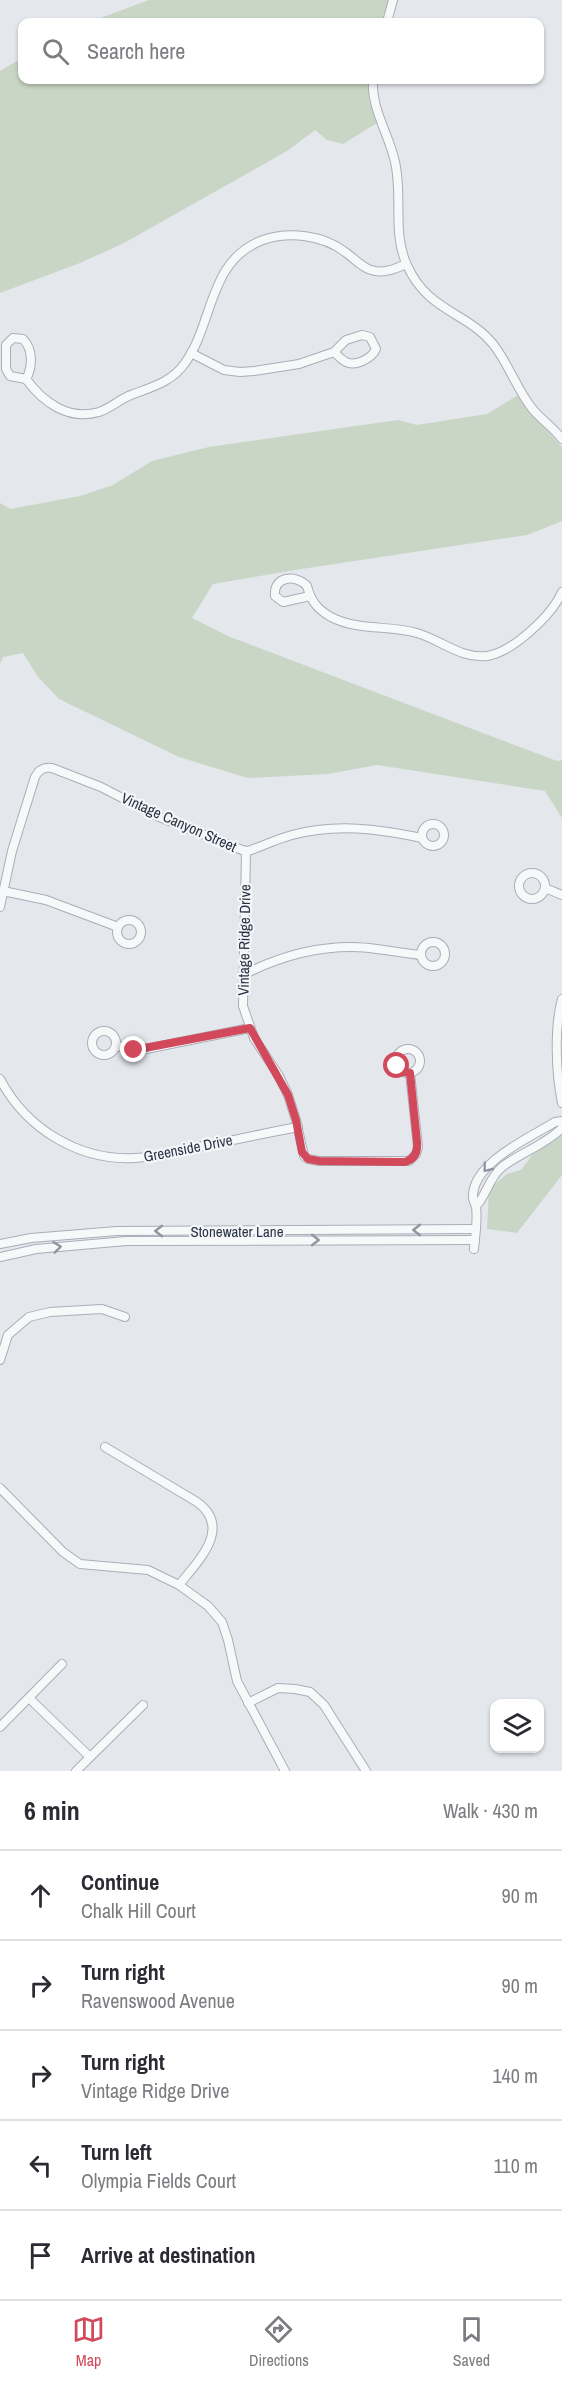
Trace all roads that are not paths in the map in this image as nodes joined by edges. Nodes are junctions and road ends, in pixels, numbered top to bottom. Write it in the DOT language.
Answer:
graph roads {
  1 [pos="393,0"];
  2 [pos="388,18"];
  3 [pos="373,84"];
  4 [pos="406,264"];
  5 [pos="334,352"];
  6 [pos="191,353"];
  7 [pos="26,379"];
  8 [pos="562,439"];
  9 [pos="562,592"];
  10 [pos="310,596"];
  11 [pos="422,838"];
  12 [pos="246,851"];
  13 [pos="545,888"];
  14 [pos="3,891"];
  15 [pos="562,896"];
  16 [pos="0,907"];
  17 [pos="118,927"];
  18 [pos="422,955"];
  19 [pos="243,975"];
  20 [pos="562,999"];
  21 [pos="250,1028"];
  22 [pos="116,1046"];
  23 [pos="410,1073"];
  24 [pos="0,1079"];
  25 [pos="562,1103"];
  26 [pos="562,1121"];
  27 [pos="298,1127"];
  28 [pos="562,1128"];
  29 [pos="476,1206"];
  30 [pos="475,1229"];
  31 [pos="475,1240"];
  32 [pos="0,1244"];
  33 [pos="474,1249"];
  34 [pos="0,1257"];
  35 [pos="125,1317"];
  36 [pos="0,1360"];
  37 [pos="105,1447"];
  38 [pos="0,1488"];
  39 [pos="179,1585"];
  40 [pos="62,1664"];
  41 [pos="29,1698"];
  42 [pos="248,1702"];
  43 [pos="143,1704"];
  44 [pos="0,1727"];
  45 [pos="90,1757"];
  46 [pos="76,1771"];
  47 [pos="285,1771"];
  48 [pos="366,1771"];
  1 -- 2 [label="street"];
  3 -- 4 [label="street"];
  4 -- 6 [label="street"];
  4 -- 8 [label="street"];
  5 -- 5 [label="street"];
  5 -- 6 [label="street"];
  6 -- 7 [label="street"];
  7 -- 7 [label="street"];
  9 -- 10 [label="street"];
  10 -- 10 [label="street"];
  11 -- 12 [label="street, Vintage Canyon Street"];
  12 -- 14 [label="street, Vintage Canyon Street"];
  12 -- 19 [label="street, Vintage Ridge Drive"];
  13 -- 15 [label="street"];
  14 -- 16 [label="street"];
  14 -- 17 [label="street"];
  18 -- 19 [label="street"];
  19 -- 21 [label="street, Vintage Ridge Drive"];
  20 -- 25 [label="street"];
  21 -- 22 [label="street"];
  21 -- 27 [label="street, Vintage Ridge Drive"];
  23 -- 27 [label="street, Vintage Ridge Drive"];
  24 -- 27 [label="street, Greenside Drive"];
  26 -- 29 [label="street, one-way"];
  28 -- 29 [label="street"];
  29 -- 30 [label="street"];
  30 -- 31 [label="street"];
  30 -- 32 [label="street, Stonewater Lane, one-way"];
  31 -- 33 [label="street"];
  34 -- 31 [label="street, Stonewater Lane, one-way"];
  35 -- 36 [label="street"];
  37 -- 39 [label="street"];
  38 -- 39 [label="street"];
  39 -- 42 [label="street"];
  40 -- 41 [label="street"];
  41 -- 44 [label="street"];
  41 -- 45 [label="street"];
  42 -- 47 [label="street"];
  42 -- 48 [label="street"];
  43 -- 45 [label="street"];
  45 -- 46 [label="street"];
}
